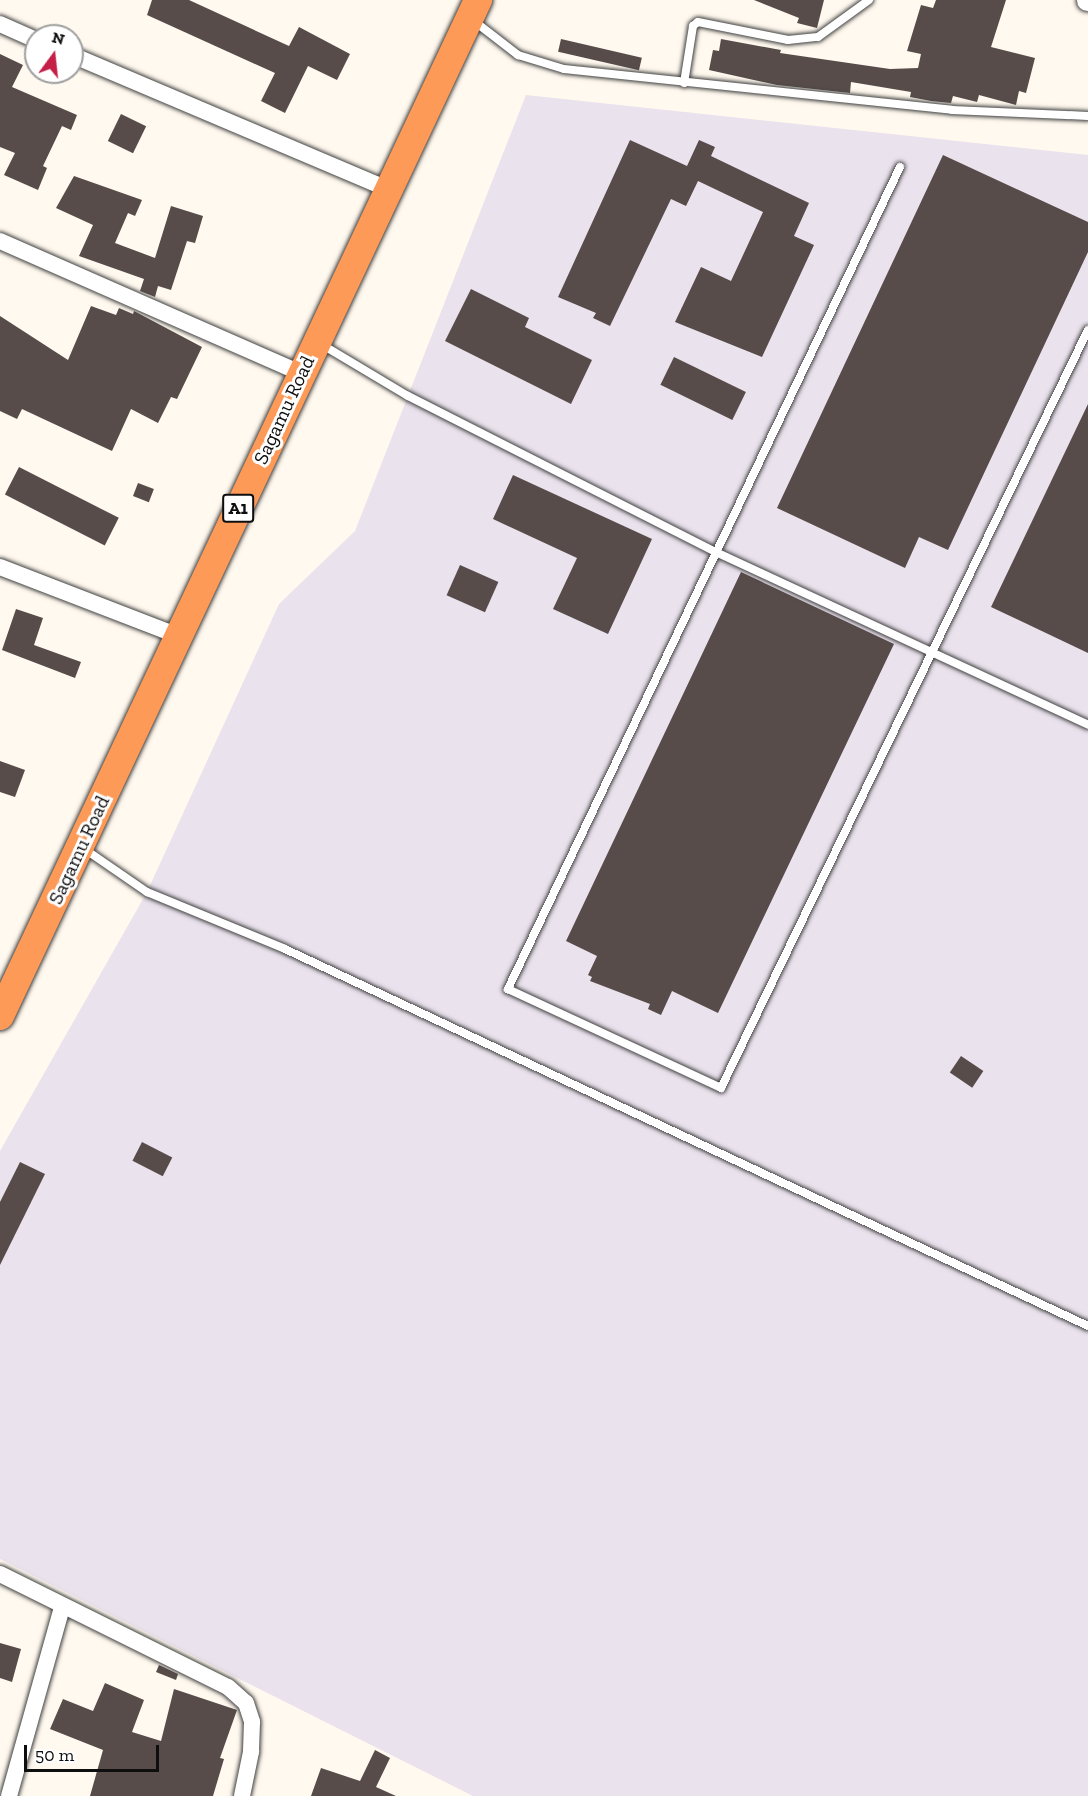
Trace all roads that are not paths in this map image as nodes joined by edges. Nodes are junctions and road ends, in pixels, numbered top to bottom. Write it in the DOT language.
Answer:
graph roads {
  1 [pos="869,0"];
  2 [pos="473,8"];
  3 [pos="0,24"];
  4 [pos="24,34"];
  5 [pos="84,60"];
  6 [pos="684,83"];
  7 [pos="1088,116"];
  8 [pos="900,167"];
  9 [pos="387,189"];
  10 [pos="0,241"];
  11 [pos="1088,330"];
  12 [pos="316,340"];
  13 [pos="301,373"];
  14 [pos="718,553"];
  15 [pos="0,567"];
  16 [pos="179,636"];
  17 [pos="933,655"];
  18 [pos="1088,725"];
  19 [pos="81,846"];
  20 [pos="9,976"];
  21 [pos="0,1016"];
  22 [pos="1088,1326"];
  23 [pos="0,1574"];
  24 [pos="62,1608"];
  25 [pos="9,1796"];
  26 [pos="242,1796"];
  1 -- 6 [label="lane"];
  2 -- 6 [label="lane"];
  2 -- 9 [label="highway, Sagamu Road / A1"];
  3 -- 4 [label="street"];
  5 -- 9 [label="street"];
  6 -- 7 [label="lane"];
  8 -- 14 [label="lane"];
  9 -- 12 [label="highway, Sagamu Road / A1"];
  10 -- 13 [label="street"];
  11 -- 17 [label="lane"];
  12 -- 13 [label="highway, Sagamu Road / A1"];
  12 -- 14 [label="lane"];
  13 -- 16 [label="highway, Sagamu Road / A1"];
  14 -- 17 [label="lane"];
  14 -- 17 [label="lane"];
  15 -- 16 [label="street"];
  16 -- 19 [label="highway, Sagamu Road / A1"];
  17 -- 18 [label="lane"];
  19 -- 20 [label="highway, Sagamu Road / A1"];
  19 -- 22 [label="lane"];
  20 -- 21 [label="highway, Sagamu Road / A1"];
  23 -- 24 [label="street"];
  24 -- 25 [label="street"];
  24 -- 26 [label="street"];
}
